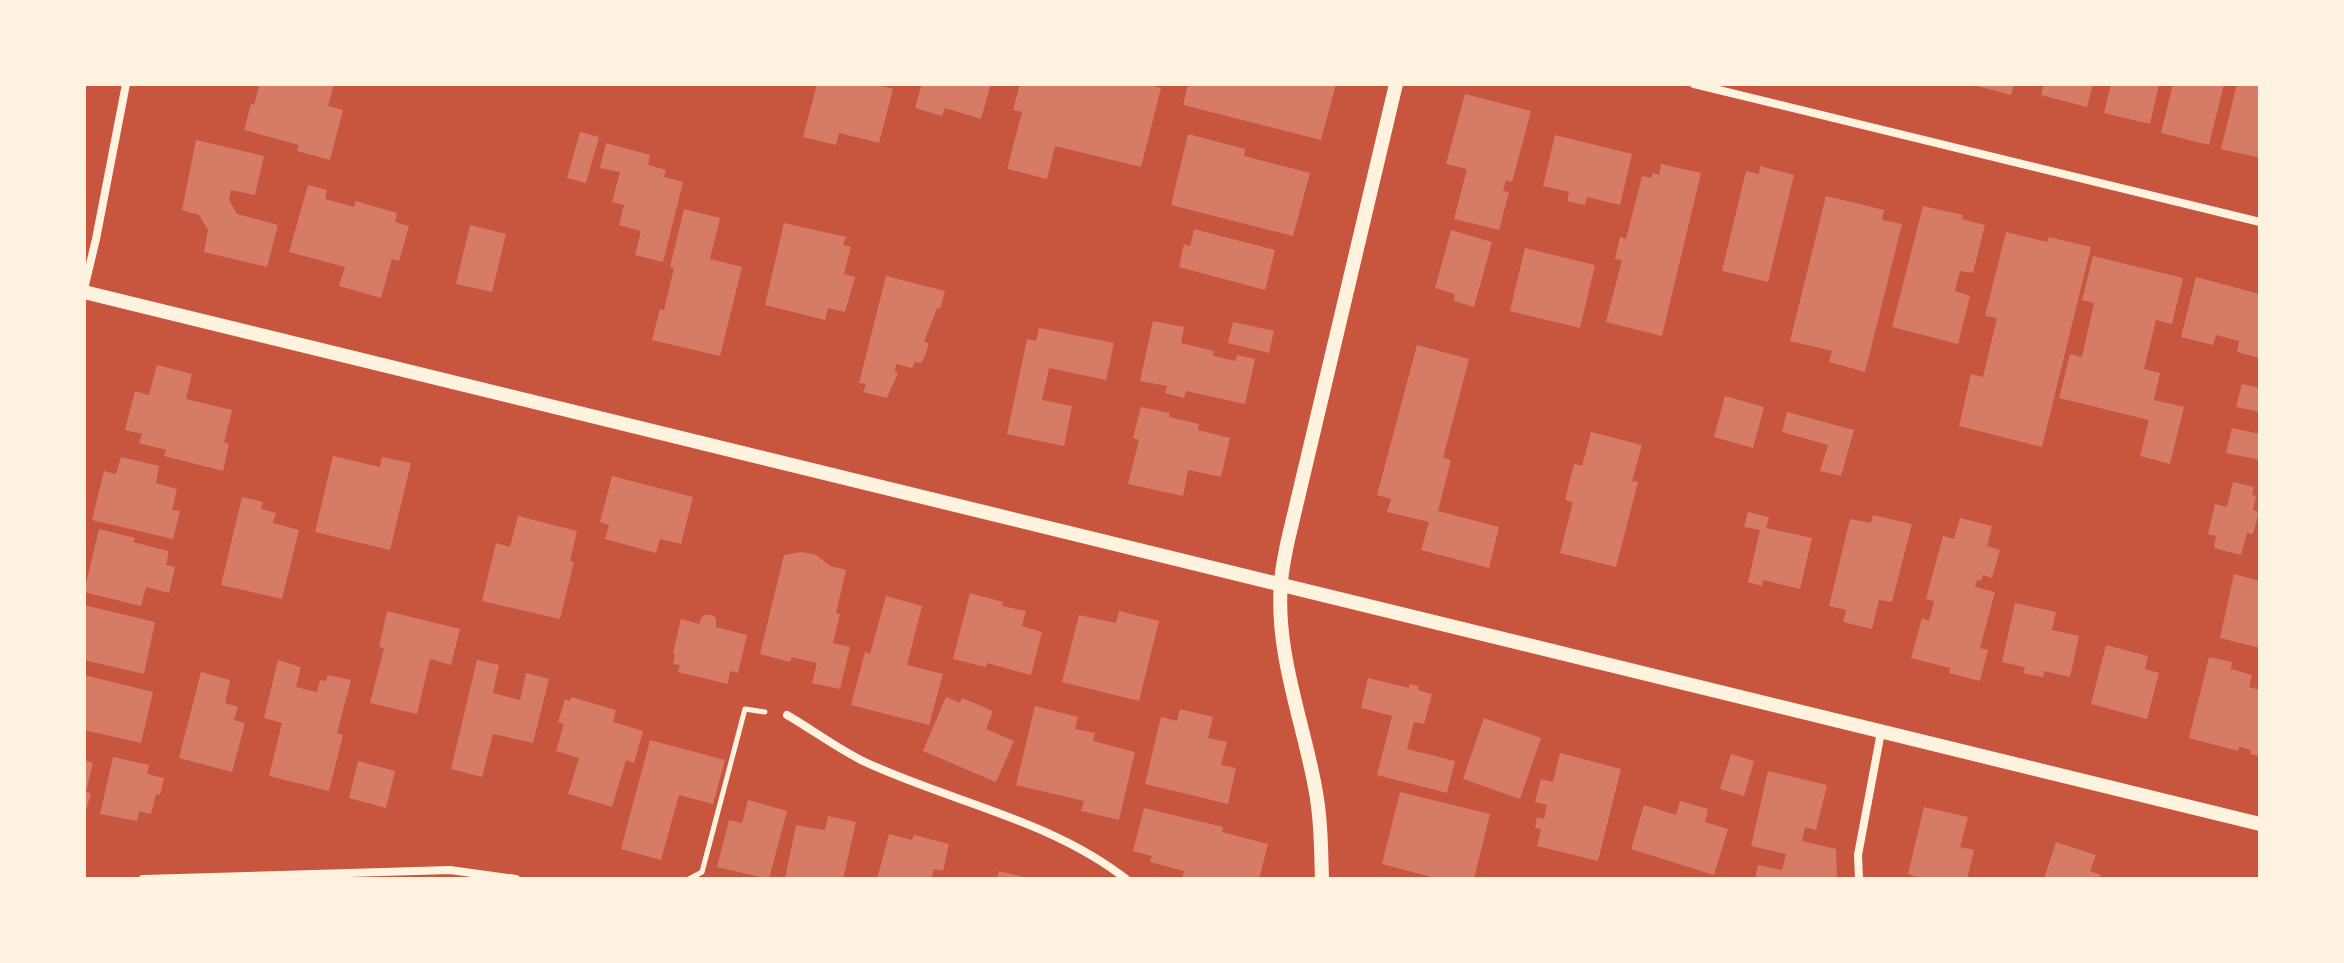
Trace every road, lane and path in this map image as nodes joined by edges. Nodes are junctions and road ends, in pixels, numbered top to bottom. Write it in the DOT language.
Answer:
graph roads {
  1 [pos="126,84"];
  2 [pos="1396,84"];
  3 [pos="1694,84"];
  4 [pos="2260,222"];
  5 [pos="84,290"];
  6 [pos="1280,584"];
  7 [pos="745,709"];
  8 [pos="787,715"];
  9 [pos="1881,732"];
  10 [pos="2260,824"];
  11 [pos="143,879"];
  12 [pos="516,879"];
  13 [pos="689,879"];
  14 [pos="1126,879"];
  15 [pos="1322,879"];
  16 [pos="1859,879"];
  1 -- 5 [label="street"];
  2 -- 6 [label="street"];
  3 -- 4 [label="street"];
  5 -- 6 [label="street"];
  6 -- 9 [label="street"];
  6 -- 15 [label="street"];
  7 -- 13 [label="path"];
  8 -- 14 [label="street"];
  9 -- 10 [label="street"];
  9 -- 16 [label="street"];
  11 -- 12 [label="street"];
}
